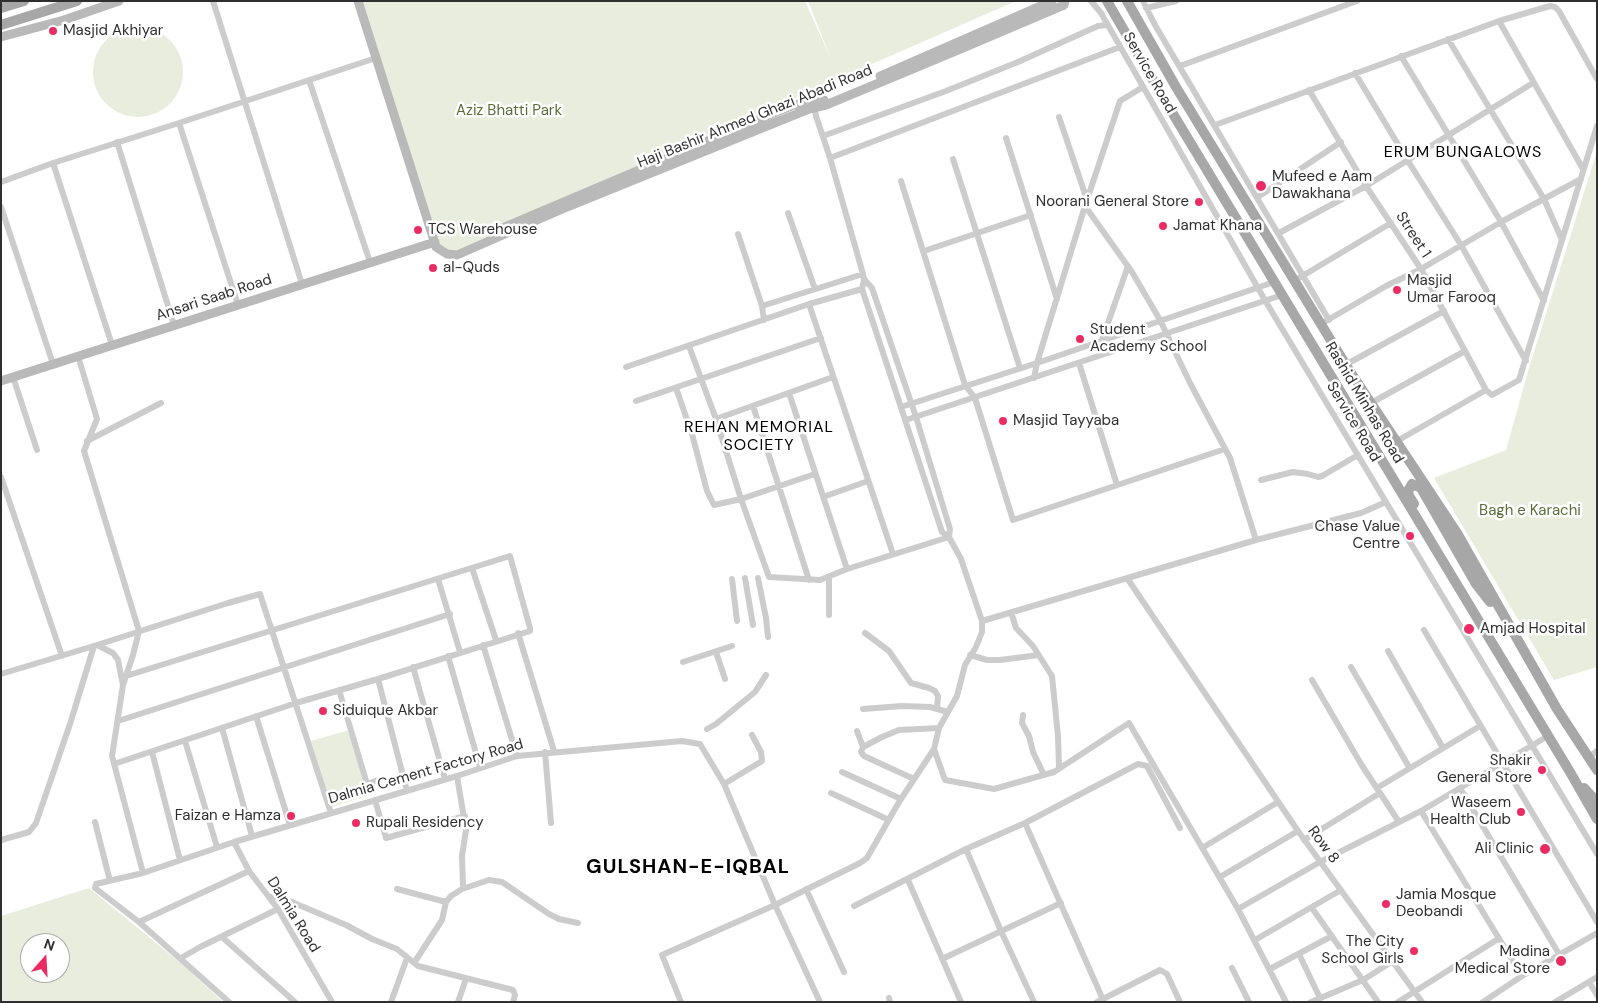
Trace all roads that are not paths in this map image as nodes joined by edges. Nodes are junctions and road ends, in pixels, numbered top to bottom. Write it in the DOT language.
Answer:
graph roads {
  1 [pos="24,1"];
  2 [pos="77,1"];
  3 [pos="119,1"];
  4 [pos="213,1"];
  5 [pos="358,1"];
  6 [pos="1052,1"];
  7 [pos="1065,1"];
  8 [pos="1091,1"];
  9 [pos="1176,1"];
  10 [pos="1357,1"];
  11 [pos="1107,2"];
  12 [pos="1129,4"];
  13 [pos="1144,5"];
  14 [pos="1,8"];
  15 [pos="1499,21"];
  16 [pos="1107,24"];
  17 [pos="1,25"];
  18 [pos="1,37"];
  19 [pos="1448,39"];
  20 [pos="1120,48"];
  21 [pos="1401,56"];
  22 [pos="376,58"];
  23 [pos="1180,66"];
  24 [pos="1355,73"];
  25 [pos="1597,79"];
  26 [pos="309,80"];
  27 [pos="1533,83"];
  28 [pos="1143,87"];
  29 [pos="1310,90"];
  30 [pos="245,100"];
  31 [pos="814,105"];
  32 [pos="1490,110"];
  33 [pos="1059,116"];
  34 [pos="179,123"];
  35 [pos="1214,125"];
  36 [pos="1597,126"];
  37 [pos="824,136"];
  38 [pos="1448,136"];
  39 [pos="1006,138"];
  40 [pos="116,142"];
  41 [pos="1341,142"];
  42 [pos="830,158"];
  43 [pos="953,159"];
  44 [pos="1408,161"];
  45 [pos="53,163"];
  46 [pos="1584,169"];
  47 [pos="1580,179"];
  48 [pos="900,181"];
  49 [pos="1,182"];
  50 [pos="1366,186"];
  51 [pos="1258,197"];
  52 [pos="1544,199"];
  53 [pos="1086,203"];
  54 [pos="1,207"];
  55 [pos="788,213"];
  56 [pos="1031,215"];
  57 [pos="1502,222"];
  58 [pos="1391,223"];
  59 [pos="976,233"];
  60 [pos="1279,233"];
  61 [pos="738,234"];
  62 [pos="1562,240"];
  63 [pos="435,242"];
  64 [pos="1461,245"];
  65 [pos="924,251"];
  66 [pos="370,262"];
  67 [pos="1128,266"];
  68 [pos="1421,269"];
  69 [pos="864,276"];
  70 [pos="1298,278"];
  71 [pos="1274,282"];
  72 [pos="302,284"];
  73 [pos="1258,288"];
  74 [pos="815,289"];
  75 [pos="862,289"];
  76 [pos="1282,295"];
  77 [pos="1057,299"];
  78 [pos="1544,301"];
  79 [pos="1266,302"];
  80 [pos="809,304"];
  81 [pos="238,305"];
  82 [pos="762,306"];
  83 [pos="1444,311"];
  84 [pos="764,320"];
  85 [pos="1160,320"];
  86 [pos="1325,322"];
  87 [pos="174,325"];
  88 [pos="1166,334"];
  89 [pos="820,338"];
  90 [pos="1102,340"];
  91 [pos="112,345"];
  92 [pos="689,346"];
  93 [pos="1465,351"];
  94 [pos="78,356"];
  95 [pos="1526,361"];
  96 [pos="1037,363"];
  97 [pos="1079,363"];
  98 [pos="53,364"];
  99 [pos="1345,365"];
  100 [pos="626,367"];
  101 [pos="1020,368"];
  102 [pos="13,377"];
  103 [pos="834,377"];
  104 [pos="1034,378"];
  105 [pos="702,379"];
  106 [pos="1,381"];
  107 [pos="965,385"];
  108 [pos="676,388"];
  109 [pos="1486,390"];
  110 [pos="789,393"];
  111 [pos="975,398"];
  112 [pos="636,402"];
  113 [pos="161,403"];
  114 [pos="911,403"];
  115 [pos="1371,403"];
  116 [pos="753,406"];
  117 [pos="901,407"];
  118 [pos="916,417"];
  119 [pos="716,419"];
  120 [pos="906,420"];
  121 [pos="87,441"];
  122 [pos="1397,441"];
  123 [pos="1225,449"];
  124 [pos="38,450"];
  125 [pos="1358,455"];
  126 [pos="815,474"];
  127 [pos="1,477"];
  128 [pos="1261,480"];
  129 [pos="868,481"];
  130 [pos="1117,485"];
  131 [pos="778,486"];
  132 [pos="937,487"];
  133 [pos="928,489"];
  134 [pos="823,496"];
  135 [pos="741,499"];
  136 [pos="1386,502"];
  137 [pos="949,537"];
  138 [pos="1256,540"];
  139 [pos="893,554"];
  140 [pos="472,568"];
  141 [pos="847,569"];
  142 [pos="828,576"];
  143 [pos="438,578"];
  144 [pos="745,578"];
  145 [pos="758,578"];
  146 [pos="1127,578"];
  147 [pos="732,579"];
  148 [pos="809,580"];
  149 [pos="1469,606"];
  150 [pos="1011,612"];
  151 [pos="450,614"];
  152 [pos="829,615"];
  153 [pos="737,621"];
  154 [pos="982,621"];
  155 [pos="753,625"];
  156 [pos="271,630"];
  157 [pos="1424,630"];
  158 [pos="1511,630"];
  159 [pos="139,631"];
  160 [pos="865,633"];
  161 [pos="518,634"];
  162 [pos="768,637"];
  163 [pos="496,640"];
  164 [pos="96,645"];
  165 [pos="483,645"];
  166 [pos="732,646"];
  167 [pos="1388,651"];
  168 [pos="460,652"];
  169 [pos="716,652"];
  170 [pos="970,655"];
  171 [pos="1040,655"];
  172 [pos="62,656"];
  173 [pos="448,656"];
  174 [pos="683,662"];
  175 [pos="413,667"];
  176 [pos="1351,667"];
  177 [pos="284,668"];
  178 [pos="1,674"];
  179 [pos="766,675"];
  180 [pos="126,676"];
  181 [pos="378,679"];
  182 [pos="725,679"];
  183 [pos="1312,680"];
  184 [pos="122,685"];
  185 [pos="339,690"];
  186 [pos="296,703"];
  187 [pos="863,708"];
  188 [pos="937,709"];
  189 [pos="948,712"];
  190 [pos="1024,714"];
  191 [pos="256,716"];
  192 [pos="118,721"];
  193 [pos="1480,726"];
  194 [pos="222,728"];
  195 [pos="939,728"];
  196 [pos="707,729"];
  197 [pos="857,731"];
  198 [pos="752,735"];
  199 [pos="1548,736"];
  200 [pos="185,741"];
  201 [pos="1533,745"];
  202 [pos="863,747"];
  203 [pos="1443,748"];
  204 [pos="934,749"];
  205 [pos="554,751"];
  206 [pos="152,752"];
  207 [pos="545,752"];
  208 [pos="1593,754"];
  209 [pos="517,756"];
  210 [pos="1502,763"];
  211 [pos="114,764"];
  212 [pos="480,767"];
  213 [pos="1409,767"];
  214 [pos="1059,768"];
  215 [pos="1597,770"];
  216 [pos="842,772"];
  217 [pos="1570,772"];
  218 [pos="1044,775"];
  219 [pos="457,776"];
  220 [pos="381,779"];
  221 [pos="445,779"];
  222 [pos="914,779"];
  223 [pos="724,784"];
  224 [pos="1460,788"];
  225 [pos="407,790"];
  226 [pos="1378,791"];
  227 [pos="831,792"];
  228 [pos="901,799"];
  229 [pos="375,800"];
  230 [pos="1278,802"];
  231 [pos="1597,802"];
  232 [pos="1421,811"];
  233 [pos="331,813"];
  234 [pos="465,816"];
  235 [pos="1597,819"];
  236 [pos="889,820"];
  237 [pos="95,822"];
  238 [pos="1399,822"];
  239 [pos="551,823"];
  240 [pos="1025,823"];
  241 [pos="290,825"];
  242 [pos="1180,828"];
  243 [pos="1298,831"];
  244 [pos="252,836"];
  245 [pos="1,840"];
  246 [pos="1304,840"];
  247 [pos="234,842"];
  248 [pos="217,847"];
  249 [pos="1202,848"];
  250 [pos="966,850"];
  251 [pos="1597,854"];
  252 [pos="180,860"];
  253 [pos="1320,862"];
  254 [pos="249,871"];
  255 [pos="143,873"];
  256 [pos="1220,877"];
  257 [pos="908,880"];
  258 [pos="110,881"];
  259 [pos="397,889"];
  260 [pos="462,889"];
  261 [pos="806,889"];
  262 [pos="1341,890"];
  263 [pos="268,897"];
  264 [pos="446,902"];
  265 [pos="1061,903"];
  266 [pos="775,904"];
  267 [pos="854,906"];
  268 [pos="1312,908"];
  269 [pos="278,909"];
  270 [pos="1238,909"];
  271 [pos="139,922"];
  272 [pos="1597,922"];
  273 [pos="578,923"];
  274 [pos="1001,931"];
  275 [pos="1597,933"];
  276 [pos="1332,936"];
  277 [pos="222,937"];
  278 [pos="1498,939"];
  279 [pos="1255,940"];
  280 [pos="1299,954"];
  281 [pos="1559,954"];
  282 [pos="181,958"];
  283 [pos="407,958"];
  284 [pos="942,959"];
  285 [pos="1393,961"];
  286 [pos="414,963"];
  287 [pos="1232,968"];
  288 [pos="1270,969"];
  289 [pos="844,972"];
  290 [pos="1522,976"];
  291 [pos="1597,977"];
  292 [pos="466,979"];
  293 [pos="1363,980"];
  294 [pos="1589,982"];
  295 [pos="1414,991"];
  296 [pos="1597,995"];
  297 [pos="1320,998"];
  298 [pos="1101,1001"];
  299 [pos="229,1002"];
  300 [pos="295,1002"];
  301 [pos="332,1002"];
  302 [pos="391,1002"];
  303 [pos="458,1002"];
  304 [pos="513,1002"];
  305 [pos="681,1002"];
  306 [pos="820,1002"];
  307 [pos="961,1002"];
  308 [pos="1034,1002"];
  309 [pos="1180,1002"];
  310 [pos="1249,1002"];
  311 [pos="1286,1002"];
  312 [pos="1311,1002"];
  313 [pos="1378,1002"];
  314 [pos="1398,1002"];
  315 [pos="1422,1002"];
  316 [pos="1482,1002"];
  317 [pos="1555,1002"];
  1 -- 14 [label="main road"];
  2 -- 17 [label="main road"];
  3 -- 18 [label="street"];
  4 -- 30 [label="street"];
  5 -- 22 [label="street"];
  6 -- 31 [label="street, Haji Bashir Ahmed Ghazi Abadi Road"];
  7 -- 31 [label="street, Haji Bashir Ahmed Ghazi Abadi Road"];
  8 -- 16 [label="street, Service Road"];
  9 -- 13 [label="street"];
  10 -- 23 [label="street"];
  11 -- 71 [label="main road, Rashid Minhas Road"];
  12 -- 70 [label="main road, Rashid Minhas Road"];
  13 -- 23 [label="street"];
  15 -- 19 [label="street"];
  15 -- 25 [label="street"];
  15 -- 27 [label="street"];
  16 -- 20 [label="street, Service Road"];
  16 -- 37 [label="street"];
  19 -- 21 [label="street"];
  19 -- 32 [label="street"];
  20 -- 28 [label="street, Service Road"];
  20 -- 42 [label="street"];
  21 -- 24 [label="street"];
  21 -- 38 [label="street"];
  22 -- 26 [label="street"];
  22 -- 63 [label="street"];
  23 -- 35 [label="street"];
  24 -- 29 [label="street"];
  24 -- 44 [label="street"];
  26 -- 30 [label="street"];
  26 -- 66 [label="street"];
  27 -- 32 [label="street"];
  27 -- 46 [label="street"];
  28 -- 53 [label="street"];
  28 -- 73 [label="street, Service Road"];
  29 -- 35 [label="street"];
  29 -- 41 [label="street, Street 1"];
  30 -- 34 [label="street"];
  30 -- 72 [label="street"];
  31 -- 37 [label="street"];
  31 -- 63 [label="street, Haji Bashir Ahmed Ghazi Abadi Road"];
  32 -- 38 [label="street"];
  32 -- 52 [label="street"];
  33 -- 53 [label="street"];
  34 -- 40 [label="street"];
  34 -- 81 [label="street"];
  35 -- 51 [label="street"];
  36 -- 46 [label="street"];
  37 -- 42 [label="street"];
  38 -- 44 [label="street"];
  38 -- 57 [label="street"];
  39 -- 56 [label="street"];
  40 -- 45 [label="street"];
  40 -- 87 [label="street"];
  41 -- 50 [label="street, Street 1"];
  41 -- 51 [label="street"];
  42 -- 69 [label="street"];
  43 -- 59 [label="street"];
  44 -- 50 [label="street"];
  44 -- 64 [label="street"];
  45 -- 49 [label="street"];
  45 -- 91 [label="street"];
  46 -- 47 [label="street"];
  47 -- 52 [label="street"];
  47 -- 62 [label="street"];
  48 -- 65 [label="street"];
  50 -- 58 [label="street, Street 1"];
  50 -- 60 [label="street"];
  51 -- 60 [label="street"];
  52 -- 57 [label="street"];
  52 -- 62 [label="street"];
  53 -- 67 [label="street"];
  53 -- 77 [label="street"];
  54 -- 98 [label="street"];
  55 -- 74 [label="street"];
  56 -- 59 [label="street"];
  56 -- 77 [label="street"];
  57 -- 64 [label="street"];
  57 -- 78 [label="street"];
  58 -- 68 [label="street, Street 1"];
  58 -- 70 [label="street"];
  59 -- 65 [label="street"];
  59 -- 101 [label="street"];
  60 -- 70 [label="street"];
  61 -- 82 [label="street"];
  62 -- 78 [label="street"];
  63 -- 66 [label="street, Ansari Saab Road"];
  64 -- 68 [label="street"];
  64 -- 95 [label="street"];
  65 -- 107 [label="street"];
  66 -- 72 [label="street, Ansari Saab Road"];
  67 -- 85 [label="street"];
  67 -- 90 [label="street"];
  68 -- 83 [label="street, Street 1"];
  68 -- 86 [label="street"];
  69 -- 74 [label="street"];
  69 -- 75 [label="street"];
  69 -- 114 [label="street"];
  70 -- 86 [label="main road, Rashid Minhas Road"];
  71 -- 73 [label="street"];
  71 -- 76 [label="main road, Rashid Minhas Road"];
  72 -- 81 [label="street, Ansari Saab Road"];
  73 -- 79 [label="street, Service Road"];
  73 -- 85 [label="street"];
  74 -- 82 [label="street"];
  75 -- 80 [label="street"];
  75 -- 117 [label="street"];
  76 -- 79 [label="street"];
  76 -- 149 [label="main road, Rashid Minhas Road"];
  77 -- 96 [label="street"];
  78 -- 95 [label="street"];
  79 -- 88 [label="street"];
  79 -- 125 [label="street, Service Road"];
  80 -- 84 [label="street"];
  80 -- 89 [label="street"];
  81 -- 87 [label="street, Ansari Saab Road"];
  82 -- 84 [label="street"];
  83 -- 93 [label="street, Street 1"];
  83 -- 99 [label="street"];
  84 -- 92 [label="street"];
  85 -- 88 [label="street"];
  85 -- 90 [label="street"];
  86 -- 99 [label="main road, Rashid Minhas Road"];
  87 -- 91 [label="street, Ansari Saab Road"];
  88 -- 97 [label="street"];
  88 -- 123 [label="street"];
  89 -- 103 [label="street"];
  89 -- 105 [label="street"];
  90 -- 96 [label="street"];
  91 -- 94 [label="street, Ansari Saab Road"];
  92 -- 100 [label="street"];
  92 -- 105 [label="street"];
  93 -- 109 [label="street, Street 1"];
  93 -- 115 [label="street"];
  94 -- 98 [label="street, Ansari Saab Road"];
  94 -- 121 [label="street"];
  95 -- 109 [label="street, Street 1"];
  96 -- 101 [label="street"];
  96 -- 104 [label="street"];
  97 -- 104 [label="street"];
  97 -- 130 [label="street"];
  98 -- 102 [label="street, Ansari Saab Road"];
  99 -- 115 [label="main road, Rashid Minhas Road"];
  101 -- 107 [label="street"];
  102 -- 106 [label="street, Ansari Saab Road"];
  102 -- 124 [label="street"];
  103 -- 110 [label="street"];
  103 -- 129 [label="street"];
  104 -- 111 [label="street"];
  105 -- 108 [label="street"];
  105 -- 119 [label="street"];
  107 -- 111 [label="street"];
  107 -- 114 [label="street"];
  108 -- 112 [label="street"];
  108 -- 135 [label="street"];
  109 -- 122 [label="street"];
  110 -- 116 [label="street"];
  110 -- 126 [label="street"];
  111 -- 118 [label="street"];
  111 -- 130 [label="street"];
  113 -- 121 [label="street"];
  114 -- 117 [label="street"];
  114 -- 118 [label="street"];
  115 -- 122 [label="main road, Rashid Minhas Road"];
  116 -- 119 [label="street"];
  116 -- 131 [label="street"];
  117 -- 120 [label="street"];
  118 -- 120 [label="street"];
  118 -- 132 [label="street"];
  119 -- 135 [label="street"];
  120 -- 133 [label="street"];
  121 -- 159 [label="street"];
  122 -- 158 [label="main road, Rashid Minhas Road"];
  123 -- 130 [label="street"];
  123 -- 138 [label="street"];
  125 -- 128 [label="street"];
  125 -- 136 [label="street, Service Road"];
  126 -- 131 [label="street"];
  126 -- 134 [label="street"];
  127 -- 172 [label="street"];
  129 -- 134 [label="street"];
  129 -- 139 [label="street"];
  131 -- 135 [label="street"];
  131 -- 148 [label="street"];
  132 -- 133 [label="street"];
  132 -- 137 [label="street"];
  133 -- 137 [label="street"];
  134 -- 141 [label="street"];
  135 -- 148 [label="street"];
  136 -- 138 [label="street"];
  136 -- 201 [label="street, Service Road"];
  137 -- 139 [label="street"];
  137 -- 154 [label="street"];
  138 -- 146 [label="street"];
  139 -- 141 [label="street"];
  140 -- 143 [label="street"];
  140 -- 161 [label="street"];
  140 -- 163 [label="street"];
  141 -- 142 [label="street"];
  142 -- 148 [label="street"];
  142 -- 152 [label="street"];
  143 -- 151 [label="street"];
  143 -- 156 [label="street"];
  144 -- 155 [label="street"];
  145 -- 162 [label="street"];
  146 -- 150 [label="street"];
  146 -- 230 [label="street, Row 8"];
  147 -- 153 [label="street"];
  149 -- 158 [label="main road"];
  149 -- 199 [label="main road, Rashid Minhas Road"];
  150 -- 154 [label="street"];
  150 -- 171 [label="street"];
  151 -- 168 [label="street"];
  151 -- 177 [label="street"];
  154 -- 170 [label="street"];
  156 -- 159 [label="street"];
  156 -- 177 [label="street"];
  156 -- 180 [label="street"];
  157 -- 193 [label="street"];
  158 -- 208 [label="main road, Rashid Minhas Road"];
  159 -- 164 [label="street"];
  159 -- 180 [label="street"];
  160 -- 188 [label="street"];
  161 -- 163 [label="street"];
  161 -- 205 [label="street"];
  163 -- 165 [label="street"];
  164 -- 172 [label="street"];
  164 -- 184 [label="street"];
  164 -- 245 [label="street"];
  165 -- 168 [label="street"];
  165 -- 209 [label="street"];
  166 -- 169 [label="street"];
  167 -- 203 [label="street"];
  168 -- 173 [label="street"];
  169 -- 174 [label="street"];
  169 -- 182 [label="street"];
  170 -- 171 [label="street"];
  170 -- 189 [label="street"];
  171 -- 214 [label="street"];
  172 -- 178 [label="street"];
  173 -- 175 [label="street"];
  173 -- 212 [label="street"];
  175 -- 181 [label="street"];
  175 -- 221 [label="street"];
  176 -- 213 [label="street"];
  177 -- 186 [label="street"];
  177 -- 192 [label="street"];
  179 -- 196 [label="street"];
  180 -- 184 [label="street"];
  181 -- 185 [label="street"];
  181 -- 225 [label="street"];
  183 -- 226 [label="street"];
  184 -- 192 [label="street"];
  185 -- 186 [label="street"];
  185 -- 220 [label="street"];
  186 -- 191 [label="street"];
  186 -- 233 [label="street"];
  187 -- 188 [label="street"];
  188 -- 189 [label="street"];
  189 -- 195 [label="street"];
  190 -- 218 [label="street"];
  191 -- 194 [label="street"];
  191 -- 241 [label="street"];
  192 -- 211 [label="street"];
  193 -- 203 [label="street"];
  193 -- 210 [label="street"];
  194 -- 200 [label="street"];
  194 -- 244 [label="street"];
  195 -- 202 [label="street"];
  195 -- 204 [label="street"];
  197 -- 202 [label="street"];
  198 -- 223 [label="street"];
  199 -- 201 [label="street"];
  199 -- 217 [label="main road, Rashid Minhas Road"];
  200 -- 206 [label="street"];
  200 -- 248 [label="street"];
  201 -- 210 [label="street"];
  201 -- 251 [label="street, Service Road"];
  202 -- 222 [label="street"];
  203 -- 213 [label="street"];
  204 -- 218 [label="street"];
  204 -- 222 [label="street"];
  205 -- 207 [label="street, Dalmia Cement Factory Road"];
  205 -- 223 [label="street, Dalmia Cement Factory Road"];
  206 -- 211 [label="street"];
  206 -- 252 [label="street"];
  207 -- 209 [label="street, Dalmia Cement Factory Road"];
  207 -- 239 [label="street"];
  208 -- 215 [label="main road, Rashid Minhas Road"];
  209 -- 212 [label="street, Dalmia Cement Factory Road"];
  210 -- 224 [label="street"];
  210 -- 272 [label="street"];
  211 -- 255 [label="street"];
  212 -- 219 [label="street, Dalmia Cement Factory Road"];
  213 -- 226 [label="street"];
  214 -- 218 [label="street"];
  214 -- 249 [label="street"];
  216 -- 228 [label="street"];
  217 -- 231 [label="main road"];
  217 -- 235 [label="main road, Rashid Minhas Road"];
  219 -- 221 [label="street, Dalmia Cement Factory Road"];
  219 -- 234 [label="street"];
  221 -- 225 [label="street, Dalmia Cement Factory Road"];
  222 -- 228 [label="street"];
  223 -- 266 [label="street, Dalmia Cement Factory Road"];
  224 -- 232 [label="street"];
  224 -- 281 [label="street"];
  225 -- 229 [label="street, Dalmia Cement Factory Road"];
  226 -- 238 [label="street"];
  226 -- 246 [label="street"];
  227 -- 236 [label="street"];
  228 -- 236 [label="street"];
  229 -- 233 [label="street, Dalmia Cement Factory Road"];
  229 -- 234 [label="street"];
  230 -- 243 [label="street, Row 8"];
  230 -- 249 [label="street"];
  232 -- 238 [label="street"];
  232 -- 278 [label="street"];
  233 -- 241 [label="street, Dalmia Cement Factory Road"];
  234 -- 260 [label="street"];
  236 -- 261 [label="street"];
  237 -- 258 [label="street"];
  238 -- 253 [label="street"];
  240 -- 242 [label="street"];
  240 -- 250 [label="street"];
  240 -- 265 [label="street"];
  241 -- 244 [label="street, Dalmia Cement Factory Road"];
  243 -- 246 [label="street, Row 8"];
  243 -- 256 [label="street"];
  244 -- 247 [label="street, Dalmia Cement Factory Road"];
  246 -- 253 [label="street, Row 8"];
  247 -- 248 [label="street, Dalmia Cement Factory Road"];
  247 -- 254 [label="street, Dalmia Road"];
  248 -- 252 [label="street, Dalmia Cement Factory Road"];
  249 -- 256 [label="street"];
  250 -- 257 [label="street"];
  250 -- 274 [label="street"];
  252 -- 255 [label="street, Dalmia Cement Factory Road"];
  253 -- 262 [label="street, Row 8"];
  253 -- 270 [label="street"];
  254 -- 263 [label="street, Dalmia Road"];
  254 -- 271 [label="street"];
  255 -- 258 [label="street, Dalmia Cement Factory Road"];
  256 -- 270 [label="street"];
  257 -- 267 [label="street"];
  257 -- 284 [label="street"];
  258 -- 271 [label="street, Dalmia Cement Factory Road"];
  259 -- 264 [label="street"];
  260 -- 264 [label="street"];
  260 -- 273 [label="street"];
  261 -- 266 [label="street"];
  261 -- 289 [label="street"];
  262 -- 268 [label="street"];
  262 -- 285 [label="street, Row 8"];
  263 -- 269 [label="street, Dalmia Road"];
  263 -- 283 [label="street"];
  264 -- 286 [label="street"];
  265 -- 274 [label="street"];
  265 -- 298 [label="street"];
  266 -- 305 [label="street"];
  266 -- 306 [label="street, Dalmia Cement Factory Road"];
  268 -- 276 [label="street"];
  268 -- 279 [label="street"];
  269 -- 277 [label="street"];
  269 -- 301 [label="street, Dalmia Road"];
  270 -- 279 [label="street"];
  271 -- 282 [label="street"];
  274 -- 284 [label="street"];
  274 -- 308 [label="street"];
  275 -- 281 [label="street"];
  276 -- 280 [label="street"];
  276 -- 293 [label="street"];
  277 -- 282 [label="street"];
  277 -- 300 [label="street"];
  278 -- 290 [label="street"];
  278 -- 295 [label="street"];
  279 -- 288 [label="street"];
  280 -- 288 [label="street"];
  280 -- 297 [label="street"];
  281 -- 290 [label="street"];
  282 -- 299 [label="street"];
  283 -- 286 [label="street"];
  283 -- 302 [label="street"];
  284 -- 307 [label="street"];
  285 -- 293 [label="street"];
  285 -- 295 [label="street, Row 8"];
  286 -- 292 [label="street"];
  287 -- 310 [label="street"];
  288 -- 311 [label="street"];
  290 -- 316 [label="street"];
  291 -- 294 [label="street"];
  292 -- 303 [label="street"];
  292 -- 304 [label="street"];
  293 -- 297 [label="street"];
  293 -- 313 [label="street"];
  294 -- 296 [label="street"];
  294 -- 317 [label="street"];
  295 -- 314 [label="street"];
  295 -- 315 [label="street, Row 8"];
  297 -- 312 [label="street"];
  298 -- 309 [label="street"];
}
